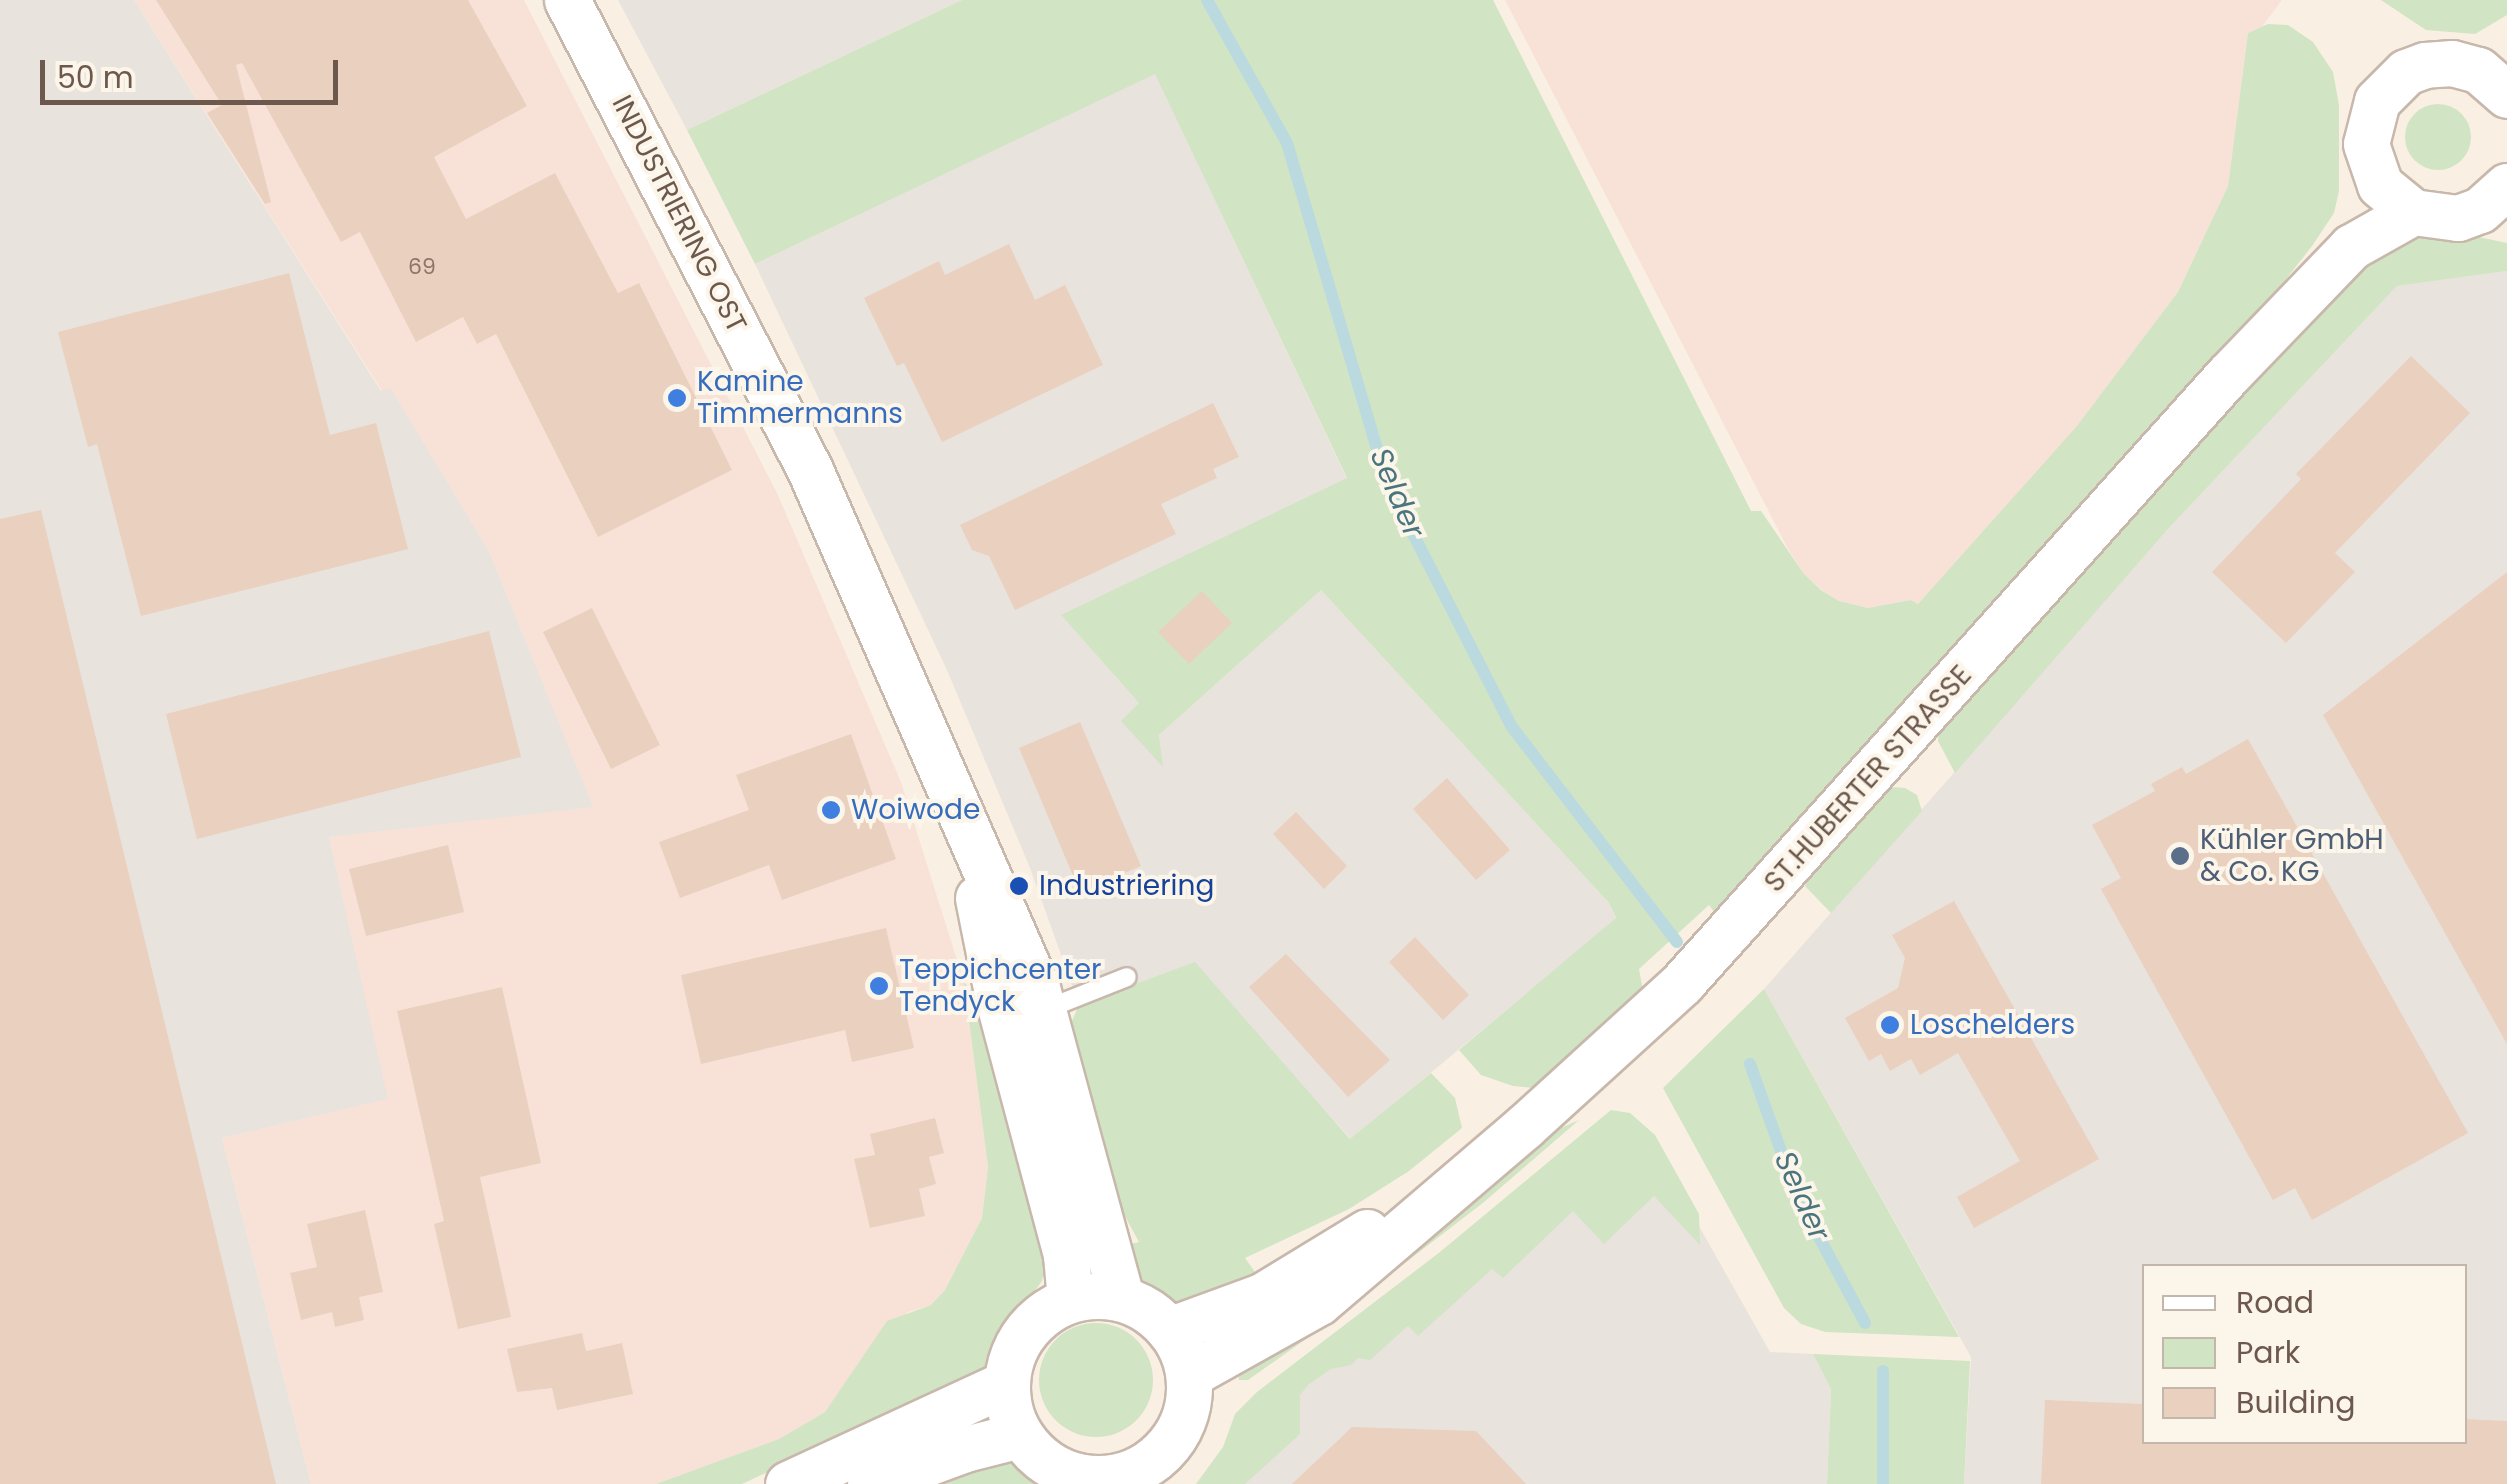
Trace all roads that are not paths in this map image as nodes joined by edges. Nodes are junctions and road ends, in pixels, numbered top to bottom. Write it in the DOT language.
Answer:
graph roads {
  1 [pos="567,0"];
  2 [pos="2497,69"];
  3 [pos="2370,166"];
  4 [pos="2507,186"];
  5 [pos="2413,212"];
  6 [pos="2228,375"];
  7 [pos="960,813"];
  8 [pos="1127,977"];
  9 [pos="1044,1010"];
  10 [pos="1484,1161"];
  11 [pos="1121,1298"];
  12 [pos="1070,1300"];
  13 [pos="1169,1330"];
  14 [pos="1188,1375"];
  15 [pos="1007,1383"];
  16 [pos="1020,1435"];
  17 [pos="1147,1474"];
  18 [pos="1094,1481"];
  19 [pos="788,1484"];
  20 [pos="870,1484"];
  1 -- 7 [label="street, INDUSTRIERING OST"];
  2 -- 3 [label="street"];
  3 -- 5 [label="street"];
  3 -- 6 [label="street, ST.HUBERTER STRASSE"];
  4 -- 5 [label="street"];
  5 -- 6 [label="street, ST.HUBERTER STRASSE"];
  6 -- 10 [label="street, ST.HUBERTER STRASSE"];
  7 -- 9 [label="street, INDUSTRIERING OST"];
  7 -- 12 [label="street, INDUSTRIERING OST"];
  8 -- 9 [label="lane"];
  9 -- 11 [label="street, INDUSTRIERING OST"];
  10 -- 13 [label="street, ST.HUBERTER STRASSE"];
  10 -- 14 [label="street, ST.HUBERTER STRASSE"];
  11 -- 12 [label="street"];
  11 -- 13 [label="street"];
  12 -- 15 [label="street"];
  13 -- 14 [label="street"];
  14 -- 17 [label="street"];
  15 -- 16 [label="street"];
  15 -- 19 [label="street"];
  16 -- 18 [label="street"];
  16 -- 20 [label="street"];
  17 -- 18 [label="street"];
}
